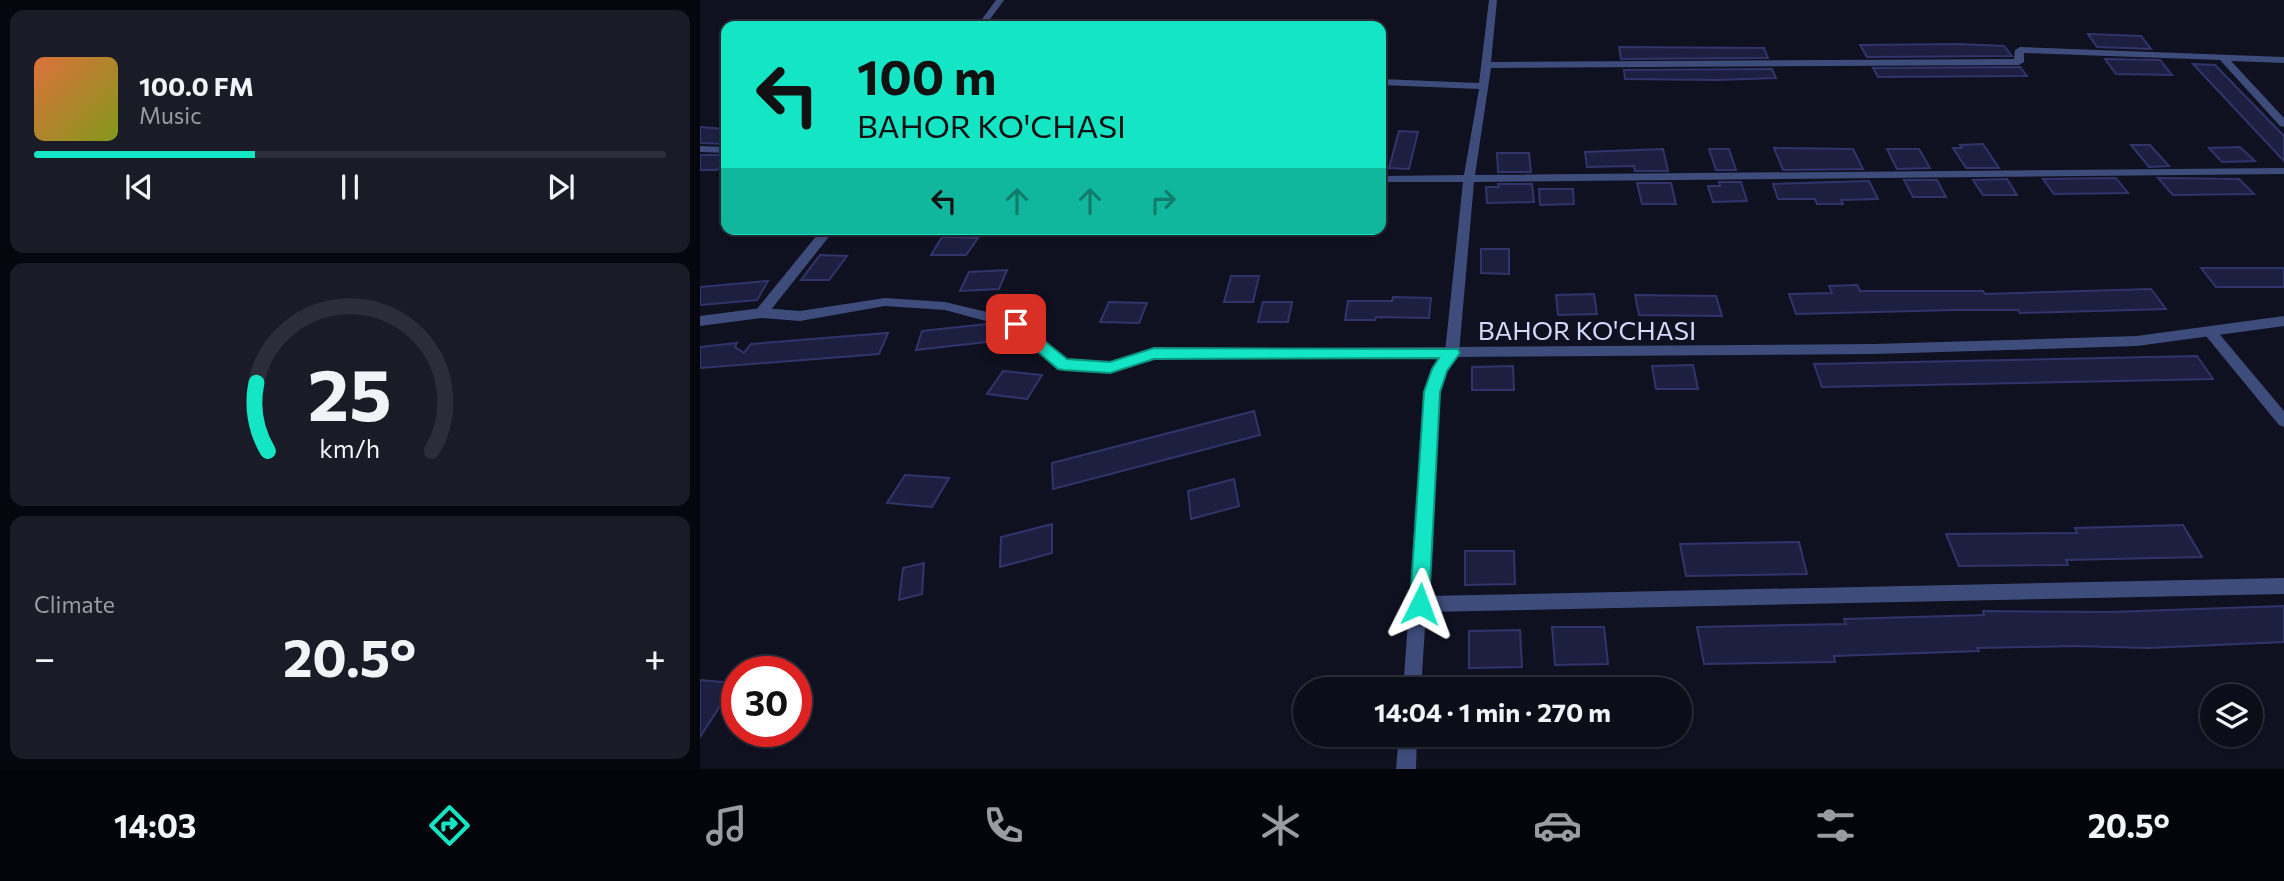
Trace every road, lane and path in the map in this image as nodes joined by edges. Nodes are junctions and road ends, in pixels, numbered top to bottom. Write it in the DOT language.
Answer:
graph roads {
  1 [pos="1000,0"];
  2 [pos="1493,0"];
  3 [pos="985,21"];
  4 [pos="2223,58"];
  5 [pos="2284,60"];
  6 [pos="1486,65"];
  7 [pos="1386,82"];
  8 [pos="1484,86"];
  9 [pos="2284,124"];
  10 [pos="700,149"];
  11 [pos="721,150"];
  12 [pos="2284,171"];
  13 [pos="1469,178"];
  14 [pos="1386,179"];
  15 [pos="824,235"];
  16 [pos="761,313"];
  17 [pos="700,321"];
  18 [pos="2284,321"];
  19 [pos="2211,333"];
  20 [pos="1452,353"];
  21 [pos="2284,421"];
  22 [pos="2284,586"];
  23 [pos="1420,604"];
  24 [pos="1413,677"];
  25 [pos="1408,747"];
  26 [pos="1406,769"];
  1 -- 3 [label="street"];
  2 -- 6 [label="street"];
  4 -- 5 [label="street"];
  4 -- 6 [label="street"];
  4 -- 9 [label="street"];
  6 -- 8 [label="street"];
  7 -- 8 [label="street"];
  8 -- 13 [label="street"];
  10 -- 11 [label="street"];
  12 -- 13 [label="street"];
  13 -- 14 [label="street"];
  13 -- 20 [label="street"];
  15 -- 16 [label="street"];
  16 -- 17 [label="street, BAHOR KO'CHASI"];
  16 -- 20 [label="street, BAHOR KO'CHASI"];
  18 -- 19 [label="street, BAHOR KO'CHASI"];
  19 -- 20 [label="street, BAHOR KO'CHASI"];
  19 -- 21 [label="street"];
  20 -- 23 [label="street"];
  22 -- 23 [label="street"];
  23 -- 24 [label="street"];
  25 -- 26 [label="street"];
}
